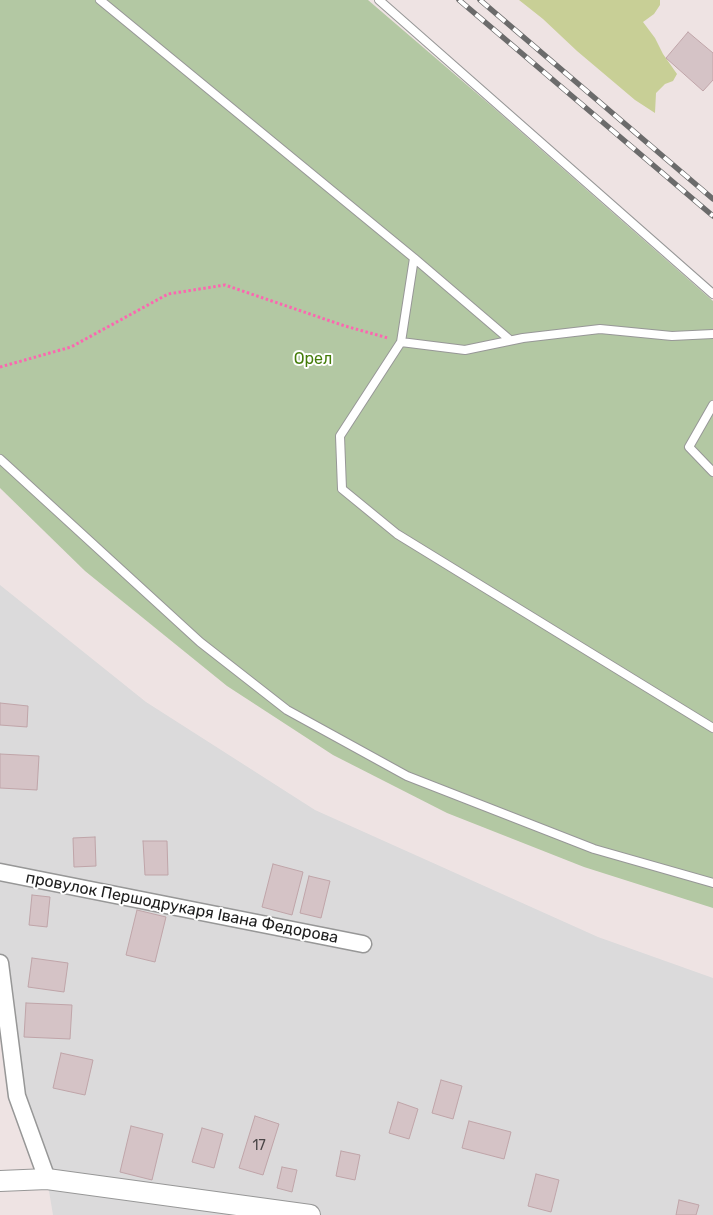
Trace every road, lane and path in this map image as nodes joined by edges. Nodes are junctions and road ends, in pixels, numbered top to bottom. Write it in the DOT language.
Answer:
graph roads {
  1 [pos="100,0"];
  2 [pos="379,0"];
  3 [pos="414,258"];
  4 [pos="713,294"];
  5 [pos="713,334"];
  6 [pos="510,340"];
  7 [pos="401,342"];
  8 [pos="0,367"];
  9 [pos="713,405"];
  10 [pos="0,459"];
  11 [pos="713,472"];
  12 [pos="713,728"];
  13 [pos="0,872"];
  14 [pos="713,883"];
  15 [pos="363,944"];
  16 [pos="0,963"];
  17 [pos="40,1179"];
  18 [pos="0,1180"];
  19 [pos="310,1215"];
  1 -- 3 [label="lane"];
  2 -- 4 [label="lane"];
  3 -- 6 [label="lane"];
  3 -- 7 [label="lane"];
  5 -- 6 [label="lane"];
  6 -- 7 [label="lane"];
  7 -- 8 [label="path"];
  7 -- 12 [label="lane"];
  9 -- 11 [label="lane"];
  10 -- 14 [label="lane"];
  13 -- 15 [label="street, провулок Першодрукаря Івана Федорова"];
  16 -- 17 [label="street"];
  17 -- 18 [label="street"];
  17 -- 19 [label="street"];
}
